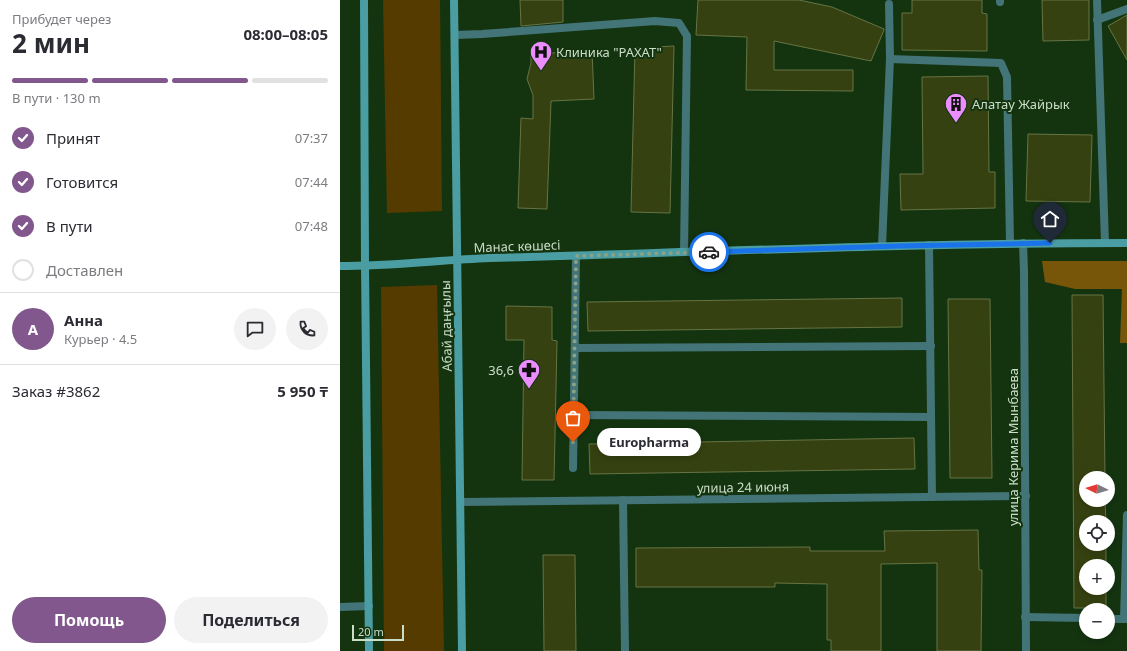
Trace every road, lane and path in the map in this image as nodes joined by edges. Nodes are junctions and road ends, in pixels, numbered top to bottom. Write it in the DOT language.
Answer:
graph roads {
  1 [pos="364,0"];
  2 [pos="454,0"];
  3 [pos="1097,0"];
  4 [pos="889,4"];
  5 [pos="1127,9"];
  6 [pos="1097,20"];
  7 [pos="454,35"];
  8 [pos="890,59"];
  9 [pos="1010,243"];
  10 [pos="1022,243"];
  11 [pos="1104,243"];
  12 [pos="1127,243"];
  13 [pos="929,245"];
  14 [pos="882,246"];
  15 [pos="684,252"];
  16 [pos="576,256"];
  17 [pos="456,260"];
  18 [pos="340,266"];
  19 [pos="365,266"];
  20 [pos="931,346"];
  21 [pos="575,348"];
  22 [pos="574,415"];
  23 [pos="931,417"];
  24 [pos="573,468"];
  25 [pos="1026,496"];
  26 [pos="932,497"];
  27 [pos="623,500"];
  28 [pos="461,502"];
  29 [pos="1127,515"];
  30 [pos="369,606"];
  31 [pos="340,607"];
  32 [pos="1025,618"];
  33 [pos="1079,618"];
  34 [pos="1115,619"];
  35 [pos="1126,619"];
  36 [pos="369,651"];
  37 [pos="462,651"];
  38 [pos="625,651"];
  39 [pos="1026,651"];
  1 -- 19 [label="main road"];
  2 -- 7 [label="main road, Абай даңғылы"];
  3 -- 6 [label="street"];
  4 -- 8 [label="street"];
  5 -- 6 [label="street"];
  6 -- 11 [label="street"];
  7 -- 15 [label="street"];
  7 -- 17 [label="main road, Абай даңғылы"];
  8 -- 9 [label="street"];
  8 -- 14 [label="street"];
  9 -- 10 [label="main road, Манас көшесі"];
  9 -- 13 [label="main road, Манас көшесі"];
  10 -- 11 [label="main road, Манас көшесі"];
  10 -- 25 [label="street, улица Керима Мынбаева"];
  11 -- 12 [label="main road, Манас көшесі"];
  13 -- 14 [label="main road, Манас көшесі"];
  13 -- 20 [label="street"];
  14 -- 15 [label="main road, Манас көшесі"];
  15 -- 16 [label="main road, Манас көшесі"];
  16 -- 17 [label="main road, Манас көшесі"];
  16 -- 21 [label="street"];
  17 -- 19 [label="main road, Манас көшесі"];
  17 -- 28 [label="main road, Абай даңғылы"];
  18 -- 19 [label="main road, Манас көшесі"];
  19 -- 30 [label="main road"];
  20 -- 21 [label="street"];
  20 -- 23 [label="street"];
  21 -- 22 [label="street"];
  22 -- 23 [label="street"];
  22 -- 24 [label="street"];
  23 -- 26 [label="street"];
  25 -- 26 [label="street, улица 24 июня"];
  25 -- 32 [label="street, улица Керима Мынбаева"];
  26 -- 27 [label="street, улица 24 июня"];
  27 -- 28 [label="street, улица 24 июня"];
  27 -- 38 [label="street"];
  28 -- 37 [label="main road, Абай даңғылы"];
  29 -- 35 [label="street"];
  30 -- 31 [label="street"];
  30 -- 36 [label="main road"];
  32 -- 33 [label="street"];
  32 -- 39 [label="street, улица Керима Мынбаева"];
  34 -- 35 [label="street"];
}
